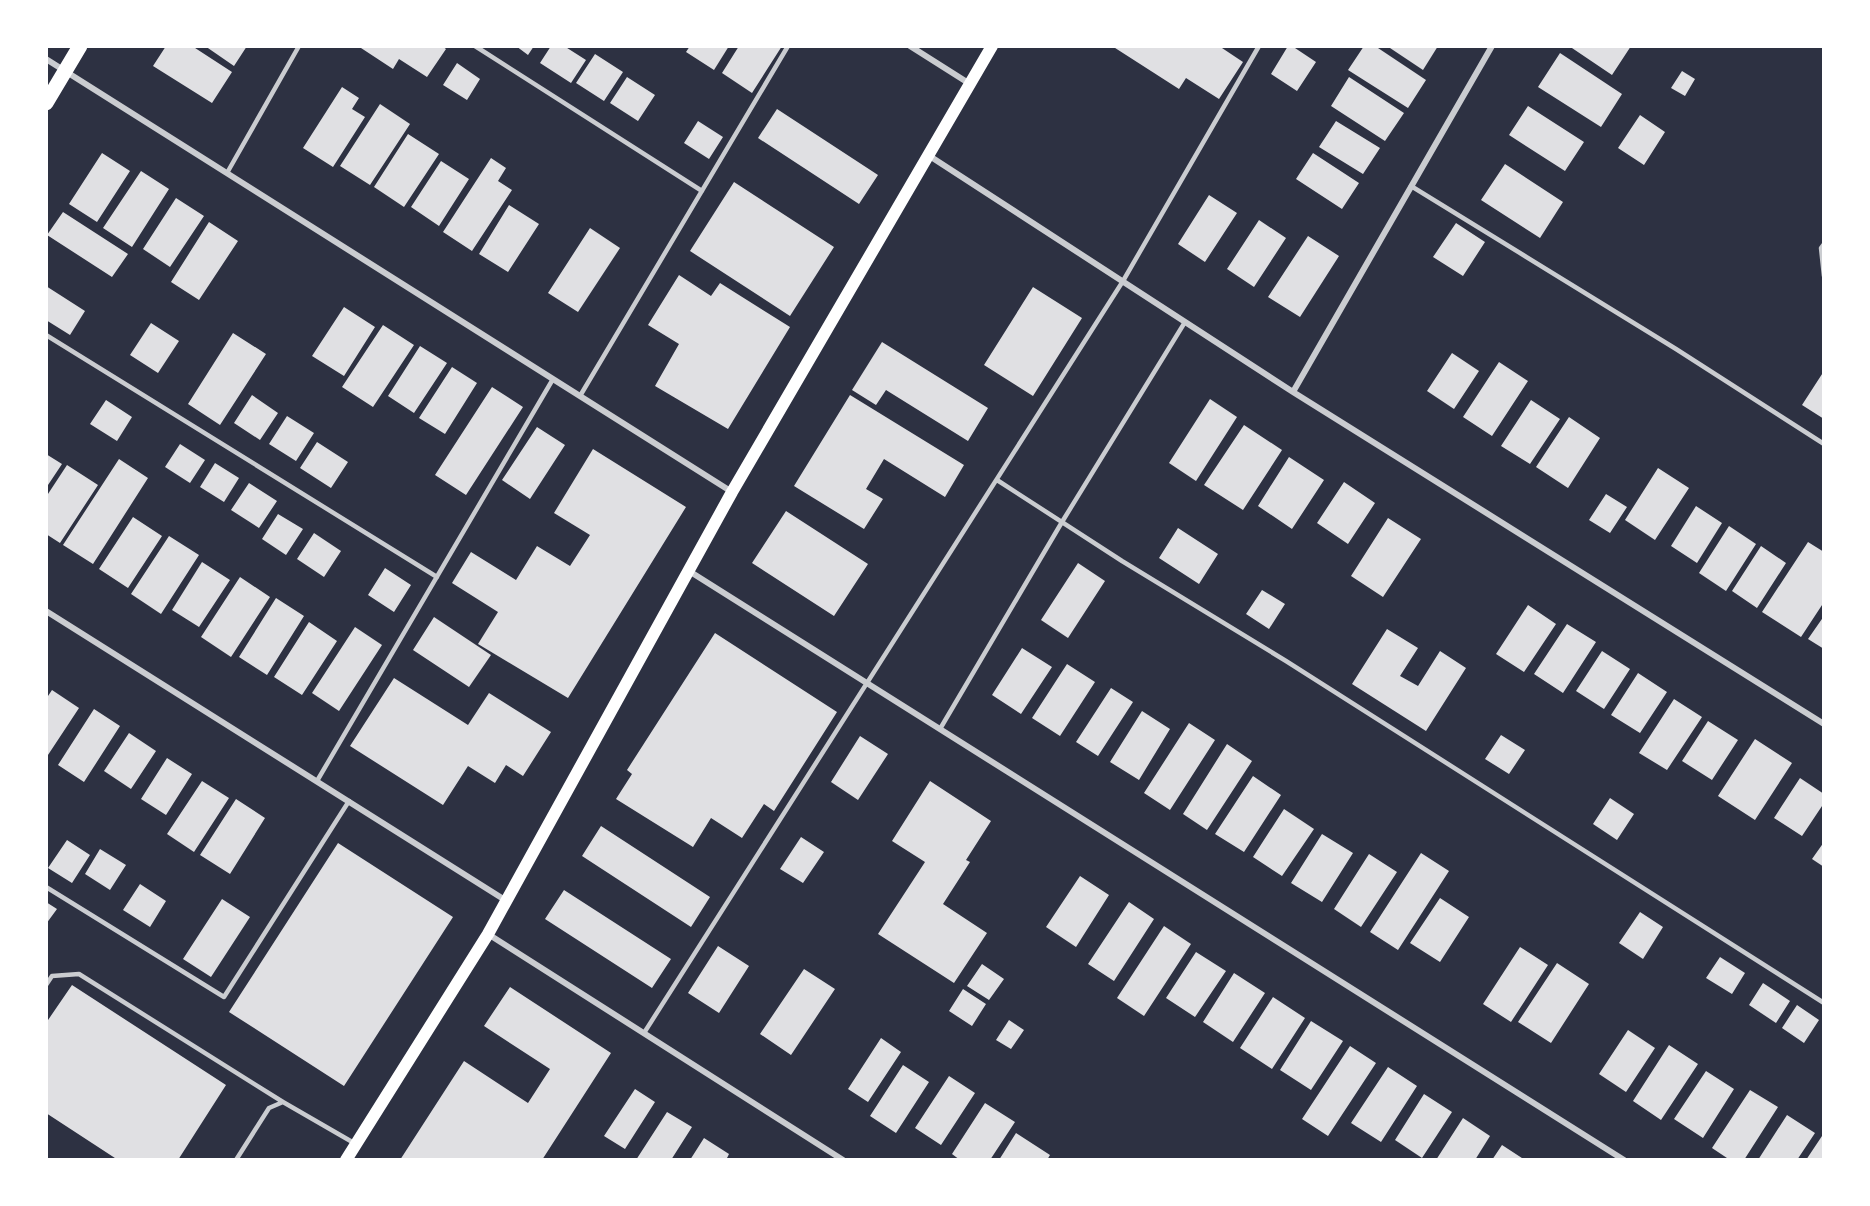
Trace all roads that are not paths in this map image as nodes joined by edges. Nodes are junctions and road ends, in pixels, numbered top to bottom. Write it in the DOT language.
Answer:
graph roads {
  1 [pos="80,46"];
  2 [pos="299,46"];
  3 [pos="475,46"];
  4 [pos="788,46"];
  5 [pos="910,46"];
  6 [pos="992,46"];
  7 [pos="1259,46"];
  8 [pos="1492,46"];
  9 [pos="46,59"];
  10 [pos="66,71"];
  11 [pos="970,84"];
  12 [pos="46,103"];
  13 [pos="928,155"];
  14 [pos="227,173"];
  15 [pos="1411,186"];
  16 [pos="702,191"];
  17 [pos="1824,244"];
  18 [pos="1824,276"];
  19 [pos="1123,281"];
  20 [pos="1185,322"];
  21 [pos="46,335"];
  22 [pos="553,379"];
  23 [pos="1293,392"];
  24 [pos="580,396"];
  25 [pos="1824,444"];
  26 [pos="997,480"];
  27 [pos="732,492"];
  28 [pos="1062,522"];
  29 [pos="688,571"];
  30 [pos="437,577"];
  31 [pos="46,610"];
  32 [pos="867,684"];
  33 [pos="1824,724"];
  34 [pos="940,729"];
  35 [pos="317,781"];
  36 [pos="349,801"];
  37 [pos="46,887"];
  38 [pos="505,900"];
  39 [pos="488,934"];
  40 [pos="46,985"];
  41 [pos="1824,1003"];
  42 [pos="644,1033"];
  43 [pos="282,1102"];
  44 [pos="357,1145"];
  45 [pos="236,1160"];
  46 [pos="346,1160"];
  47 [pos="843,1160"];
  48 [pos="1624,1160"];
  1 -- 10 [label="main road"];
  2 -- 14 [label="lane"];
  3 -- 16 [label="lane"];
  4 -- 16 [label="lane"];
  5 -- 11 [label="street"];
  6 -- 11 [label="main road"];
  7 -- 19 [label="lane"];
  8 -- 15 [label="street"];
  9 -- 10 [label="street"];
  10 -- 12 [label="main road"];
  10 -- 14 [label="street"];
  11 -- 13 [label="main road"];
  13 -- 19 [label="street"];
  13 -- 27 [label="main road"];
  14 -- 22 [label="street"];
  15 -- 23 [label="street"];
  15 -- 25 [label="lane"];
  16 -- 24 [label="lane"];
  17 -- 18 [label="lane"];
  19 -- 20 [label="street"];
  19 -- 26 [label="lane"];
  20 -- 23 [label="street"];
  20 -- 28 [label="lane"];
  21 -- 30 [label="lane"];
  22 -- 24 [label="street"];
  22 -- 30 [label="lane"];
  23 -- 33 [label="street"];
  24 -- 27 [label="street"];
  26 -- 28 [label="lane"];
  26 -- 32 [label="lane"];
  27 -- 29 [label="main road"];
  28 -- 34 [label="lane"];
  28 -- 41 [label="lane"];
  29 -- 32 [label="street"];
  29 -- 38 [label="main road"];
  30 -- 35 [label="lane"];
  31 -- 35 [label="street"];
  32 -- 34 [label="street"];
  32 -- 42 [label="lane"];
  34 -- 48 [label="street"];
  35 -- 36 [label="street"];
  36 -- 37 [label="lane"];
  36 -- 38 [label="street"];
  38 -- 39 [label="main road"];
  39 -- 42 [label="street"];
  39 -- 44 [label="main road"];
  40 -- 43 [label="lane"];
  42 -- 47 [label="street"];
  43 -- 44 [label="lane"];
  43 -- 45 [label="lane"];
  44 -- 46 [label="main road"];
}
